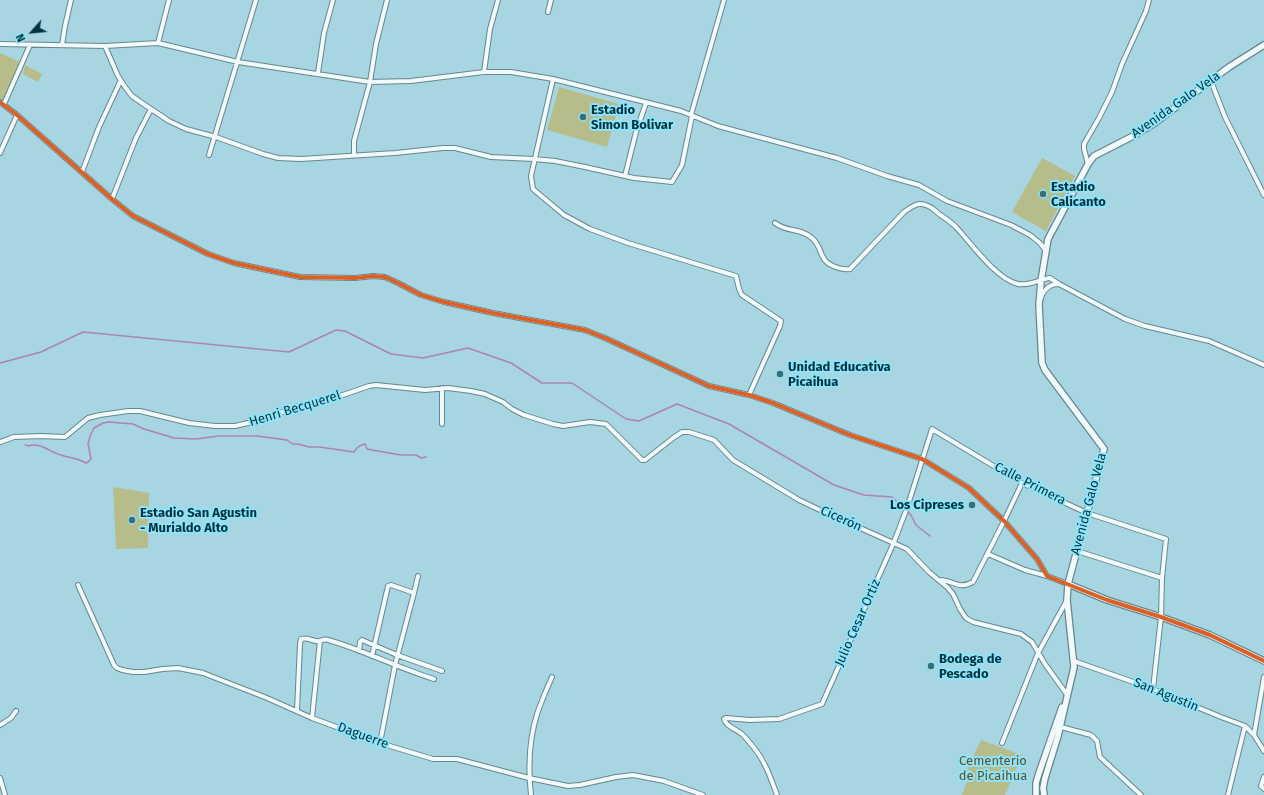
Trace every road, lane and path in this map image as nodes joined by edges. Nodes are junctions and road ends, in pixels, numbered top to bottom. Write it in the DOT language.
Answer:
graph roads {
  1 [pos="71,0"];
  2 [pos="170,0"];
  3 [pos="256,0"];
  4 [pos="333,0"];
  5 [pos="386,0"];
  6 [pos="498,0"];
  7 [pos="551,0"];
  8 [pos="724,0"];
  9 [pos="1149,0"];
  10 [pos="548,12"];
  11 [pos="158,43"];
  12 [pos="0,44"];
  13 [pos="30,45"];
  14 [pos="62,45"];
  15 [pos="1264,45"];
  16 [pos="105,46"];
  17 [pos="238,62"];
  18 [pos="484,72"];
  19 [pos="318,73"];
  20 [pos="553,79"];
  21 [pos="1210,81"];
  22 [pos="120,82"];
  23 [pos="370,82"];
  24 [pos="2,103"];
  25 [pos="646,103"];
  26 [pos="151,109"];
  27 [pos="17,115"];
  28 [pos="692,116"];
  29 [pos="216,137"];
  30 [pos="0,153"];
  31 [pos="209,155"];
  32 [pos="354,155"];
  33 [pos="534,159"];
  34 [pos="1088,164"];
  35 [pos="82,172"];
  36 [pos="625,176"];
  37 [pos="1264,195"];
  38 [pos="112,199"];
  39 [pos="775,223"];
  40 [pos="1046,251"];
  41 [pos="1041,281"];
  42 [pos="1059,284"];
  43 [pos="1039,305"];
  44 [pos="1264,365"];
  45 [pos="442,388"];
  46 [pos="749,395"];
  47 [pos="590,422"];
  48 [pos="442,424"];
  49 [pos="0,442"];
  50 [pos="922,459"];
  51 [pos="1022,483"];
  52 [pos="1087,513"];
  53 [pos="1004,521"];
  54 [pos="894,542"];
  55 [pos="1077,551"];
  56 [pos="988,554"];
  57 [pos="418,576"];
  58 [pos="1047,576"];
  59 [pos="1162,578"];
  60 [pos="940,580"];
  61 [pos="1068,584"];
  62 [pos="78,585"];
  63 [pos="414,593"];
  64 [pos="1067,600"];
  65 [pos="1161,617"];
  66 [pos="320,641"];
  67 [pos="375,645"];
  68 [pos="359,651"];
  69 [pos="1038,653"];
  70 [pos="397,655"];
  71 [pos="372,656"];
  72 [pos="1074,661"];
  73 [pos="1264,661"];
  74 [pos="395,665"];
  75 [pos="442,671"];
  76 [pos="552,677"];
  77 [pos="1264,677"];
  78 [pos="434,679"];
  79 [pos="1153,689"];
  80 [pos="1067,699"];
  81 [pos="297,710"];
  82 [pos="16,712"];
  83 [pos="312,718"];
  84 [pos="0,725"];
  85 [pos="1061,726"];
  86 [pos="1246,726"];
  87 [pos="1254,734"];
  88 [pos="380,743"];
  89 [pos="1002,743"];
  90 [pos="1264,751"];
  91 [pos="1264,777"];
  92 [pos="0,778"];
  93 [pos="529,778"];
  94 [pos="1264,789"];
  95 [pos="5,795"];
  96 [pos="531,795"];
  97 [pos="703,795"];
  98 [pos="777,795"];
  99 [pos="1036,795"];
  100 [pos="1044,795"];
  101 [pos="1142,795"];
  102 [pos="1228,795"];
  1 -- 14 [label="street"];
  2 -- 11 [label="street"];
  3 -- 17 [label="street"];
  4 -- 19 [label="street"];
  5 -- 23 [label="street"];
  6 -- 18 [label="street"];
  7 -- 10 [label="street"];
  8 -- 28 [label="street"];
  9 -- 34 [label="street"];
  11 -- 16 [label="street"];
  11 -- 17 [label="street"];
  12 -- 13 [label="street"];
  13 -- 14 [label="street"];
  13 -- 24 [label="street"];
  14 -- 16 [label="street"];
  15 -- 21 [label="main road, Avenida Galo Vela"];
  16 -- 22 [label="street"];
  17 -- 19 [label="street"];
  17 -- 29 [label="street"];
  18 -- 20 [label="street"];
  18 -- 23 [label="street"];
  19 -- 23 [label="street"];
  20 -- 25 [label="street"];
  20 -- 33 [label="street"];
  21 -- 34 [label="main road, Avenida Galo Vela"];
  21 -- 37 [label="street"];
  22 -- 26 [label="street"];
  22 -- 35 [label="street"];
  23 -- 32 [label="street"];
  24 -- 27 [label="street"];
  25 -- 28 [label="street"];
  25 -- 36 [label="street"];
  26 -- 29 [label="street"];
  26 -- 38 [label="street"];
  27 -- 30 [label="street"];
  27 -- 35 [label="street"];
  28 -- 36 [label="street"];
  28 -- 40 [label="street"];
  29 -- 31 [label="street"];
  29 -- 32 [label="street"];
  32 -- 33 [label="street"];
  33 -- 36 [label="street"];
  33 -- 46 [label="street"];
  34 -- 40 [label="main road, Avenida Galo Vela"];
  35 -- 38 [label="street"];
  38 -- 46 [label="street"];
  39 -- 41 [label="street"];
  40 -- 41 [label="main road, Avenida Galo Vela"];
  41 -- 42 [label="street"];
  41 -- 43 [label="main road, Avenida Galo Vela"];
  42 -- 43 [label="street"];
  42 -- 44 [label="street"];
  43 -- 52 [label="main road, Avenida Galo Vela"];
  45 -- 47 [label="street, Henri Becquerel"];
  45 -- 48 [label="street"];
  45 -- 49 [label="street, Henri Becquerel"];
  46 -- 50 [label="street"];
  47 -- 54 [label="street, Cicerón"];
  50 -- 51 [label="street, Calle Primera"];
  50 -- 53 [label="street"];
  50 -- 54 [label="street, Julio Cesar Ortiz"];
  51 -- 52 [label="street, Calle Primera"];
  51 -- 53 [label="street"];
  52 -- 55 [label="main road, Avenida Galo Vela"];
  52 -- 59 [label="street, Calle Primera"];
  53 -- 56 [label="street"];
  53 -- 58 [label="street"];
  54 -- 60 [label="street, Cicerón"];
  54 -- 98 [label="street, Julio Cesar Ortiz"];
  55 -- 59 [label="street"];
  55 -- 61 [label="main road, Avenida Galo Vela"];
  56 -- 58 [label="street"];
  56 -- 60 [label="street"];
  57 -- 63 [label="street"];
  58 -- 61 [label="street"];
  59 -- 65 [label="street"];
  60 -- 69 [label="street, Cicerón"];
  61 -- 64 [label="main road, Avenida Galo Vela"];
  61 -- 65 [label="main road"];
  62 -- 81 [label="street, Daguerre"];
  63 -- 67 [label="street"];
  63 -- 70 [label="street"];
  64 -- 69 [label="street"];
  64 -- 72 [label="main road, Avenida Galo Vela"];
  65 -- 73 [label="main road"];
  65 -- 79 [label="street"];
  66 -- 68 [label="street"];
  66 -- 81 [label="street"];
  66 -- 83 [label="street"];
  67 -- 68 [label="street"];
  67 -- 70 [label="street"];
  67 -- 71 [label="street"];
  68 -- 71 [label="street"];
  69 -- 80 [label="street, Cicerón"];
  69 -- 89 [label="street"];
  70 -- 74 [label="street"];
  70 -- 75 [label="street"];
  71 -- 74 [label="street"];
  72 -- 79 [label="street, San Agustin"];
  72 -- 80 [label="main road, Avenida Galo Vela"];
  74 -- 78 [label="street"];
  74 -- 88 [label="street"];
  76 -- 93 [label="street"];
  77 -- 87 [label="street"];
  79 -- 86 [label="street, San Agustin"];
  80 -- 85 [label="main road, Avenida Galo Vela"];
  80 -- 99 [label="main road, Avenida Galo Vela"];
  81 -- 83 [label="street, Daguerre"];
  82 -- 84 [label="street"];
  83 -- 88 [label="street, Daguerre"];
  85 -- 100 [label="main road, Avenida Galo Vela"];
  85 -- 101 [label="street"];
  86 -- 87 [label="street, San Agustin"];
  86 -- 102 [label="street"];
  87 -- 90 [label="street, San Agustin"];
  88 -- 93 [label="street, Daguerre"];
  91 -- 94 [label="street"];
  92 -- 95 [label="street"];
  93 -- 96 [label="street"];
  93 -- 97 [label="street, Daguerre"];
}
